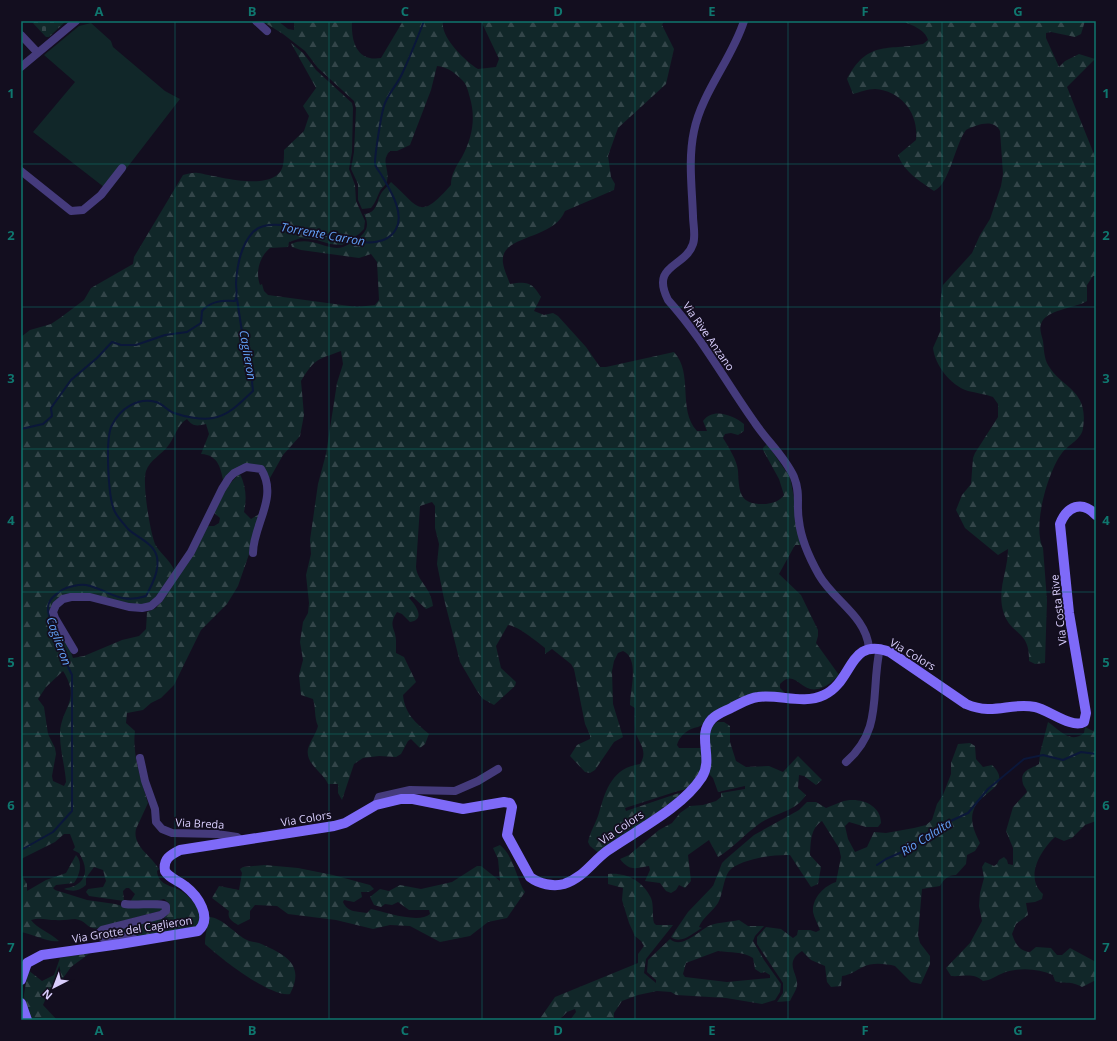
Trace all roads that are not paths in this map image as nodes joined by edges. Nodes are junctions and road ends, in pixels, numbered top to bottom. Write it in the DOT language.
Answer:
graph roads {
  1 [pos="76,21"];
  2 [pos="256,21"];
  3 [pos="744,21"];
  4 [pos="267,31"];
  5 [pos="21,35"];
  6 [pos="37,52"];
  7 [pos="21,67"];
  8 [pos="122,168"];
  9 [pos="21,171"];
  10 [pos="1096,515"];
  11 [pos="253,553"];
  12 [pos="870,648"];
  13 [pos="880,648"];
  14 [pos="74,650"];
  15 [pos="1046,710"];
  16 [pos="140,758"];
  17 [pos="846,762"];
  18 [pos="498,769"];
  19 [pos="376,805"];
  20 [pos="241,840"];
  21 [pos="180,850"];
  22 [pos="125,904"];
  23 [pos="138,941"];
  24 [pos="21,980"];
  25 [pos="21,1003"];
  26 [pos="26,1020"];
  1 -- 6 [label="street"];
  2 -- 4 [label="street"];
  3 -- 12 [label="street, Via Rive Anzano"];
  5 -- 6 [label="street"];
  6 -- 7 [label="street"];
  8 -- 9 [label="street"];
  10 -- 15 [label="street, Via Costa Rive"];
  11 -- 14 [label="street"];
  12 -- 13 [label="street, Via Colors"];
  12 -- 19 [label="street, Via Colors"];
  13 -- 15 [label="street, Via Colors"];
  13 -- 17 [label="street"];
  16 -- 20 [label="street, Via Breda"];
  18 -- 19 [label="street"];
  19 -- 20 [label="street, Via Colors"];
  20 -- 21 [label="street, Via Colors"];
  21 -- 23 [label="street, Via Grotte del Caglieron"];
  22 -- 23 [label="street"];
  23 -- 24 [label="street, Via Grotte del Caglieron"];
  25 -- 26 [label="street"];
}
